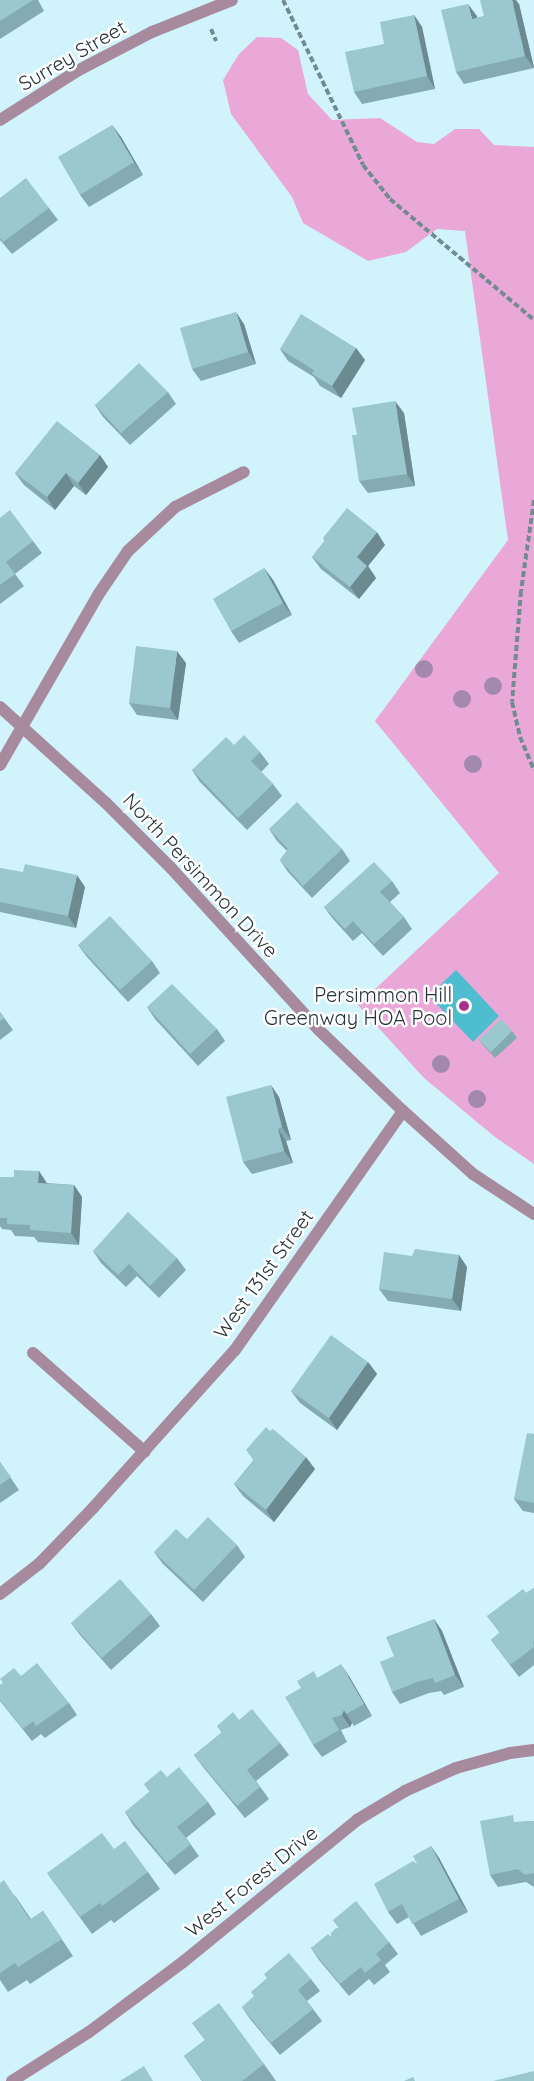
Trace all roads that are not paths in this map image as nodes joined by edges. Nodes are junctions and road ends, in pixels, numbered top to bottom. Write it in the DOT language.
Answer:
graph roads {
  1 [pos="232,0"];
  2 [pos="0,120"];
  3 [pos="244,472"];
  4 [pos="0,707"];
  5 [pos="21,727"];
  6 [pos="0,765"];
  7 [pos="403,1111"];
  8 [pos="534,1214"];
  9 [pos="33,1353"];
  10 [pos="144,1452"];
  11 [pos="0,1594"];
  12 [pos="534,1750"];
  13 [pos="12,2081"];
  1 -- 2 [label="street, Surrey Street"];
  3 -- 5 [label="street"];
  4 -- 5 [label="street, North Persimmon Drive"];
  5 -- 6 [label="street"];
  5 -- 7 [label="street, North Persimmon Drive"];
  7 -- 8 [label="street, North Persimmon Drive"];
  7 -- 10 [label="street, West 131st Street"];
  9 -- 10 [label="street"];
  10 -- 11 [label="street, West 131st Street"];
  12 -- 13 [label="street, West Forest Drive"];
}
